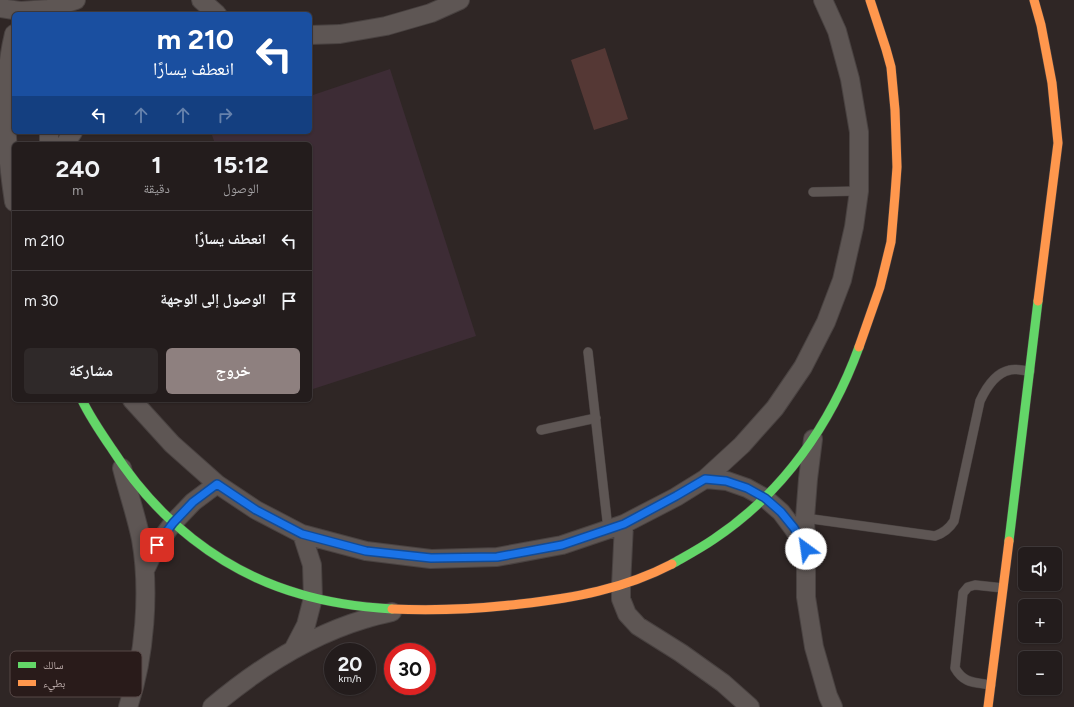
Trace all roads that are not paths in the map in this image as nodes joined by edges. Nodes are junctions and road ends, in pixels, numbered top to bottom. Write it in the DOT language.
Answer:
graph roads {
  1 [pos="77,0"];
  2 [pos="201,0"];
  3 [pos="460,0"];
  4 [pos="824,0"];
  5 [pos="870,0"];
  6 [pos="1034,0"];
  7 [pos="0,8"];
  8 [pos="21,8"];
  9 [pos="74,12"];
  10 [pos="215,12"];
  11 [pos="312,35"];
  12 [pos="12,45"];
  13 [pos="0,73"];
  14 [pos="6,95"];
  15 [pos="12,187"];
  16 [pos="813,192"];
  17 [pos="859,192"];
  18 [pos="588,352"];
  19 [pos="1030,371"];
  20 [pos="83,402"];
  21 [pos="134,402"];
  22 [pos="596,418"];
  23 [pos="541,430"];
  24 [pos="813,439"];
  25 [pos="121,462"];
  26 [pos="705,479"];
  27 [pos="217,484"];
  28 [pos="765,498"];
  29 [pos="805,518"];
  30 [pos="173,523"];
  31 [pos="616,527"];
  32 [pos="302,534"];
  33 [pos="806,549"];
  34 [pos="145,570"];
  35 [pos="620,586"];
  36 [pos="1003,588"];
  37 [pos="313,598"];
  38 [pos="403,609"];
  39 [pos="293,650"];
  40 [pos="141,651"];
  41 [pos="991,685"];
  42 [pos="131,697"];
  43 [pos="128,707"];
  44 [pos="212,707"];
  45 [pos="750,707"];
  46 [pos="833,707"];
  47 [pos="988,707"];
  1 -- 8 [label="street"];
  1 -- 9 [label="street"];
  2 -- 10 [label="street"];
  3 -- 11 [label="street"];
  4 -- 17 [label="street"];
  5 -- 24 [label="street"];
  6 -- 19 [label="street"];
  7 -- 8 [label="street"];
  12 -- 14 [label="street"];
  13 -- 14 [label="street"];
  14 -- 15 [label="street"];
  16 -- 17 [label="lane"];
  17 -- 26 [label="street"];
  18 -- 22 [label="lane"];
  19 -- 29 [label="lane"];
  19 -- 36 [label="street"];
  20 -- 25 [label="street"];
  21 -- 27 [label="street"];
  22 -- 23 [label="lane"];
  22 -- 31 [label="lane"];
  24 -- 28 [label="street"];
  24 -- 29 [label="street"];
  25 -- 30 [label="street"];
  25 -- 34 [label="street"];
  26 -- 28 [label="street"];
  26 -- 31 [label="street"];
  27 -- 30 [label="street"];
  27 -- 32 [label="street"];
  28 -- 33 [label="street"];
  28 -- 35 [label="street"];
  29 -- 33 [label="street"];
  30 -- 34 [label="street"];
  30 -- 37 [label="street"];
  31 -- 32 [label="street"];
  31 -- 35 [label="street"];
  32 -- 37 [label="street"];
  33 -- 46 [label="street"];
  34 -- 40 [label="street"];
  35 -- 38 [label="street"];
  35 -- 45 [label="street"];
  36 -- 41 [label="street"];
  36 -- 41 [label="lane"];
  37 -- 38 [label="street"];
  37 -- 39 [label="street"];
  38 -- 39 [label="street"];
  39 -- 44 [label="street"];
  41 -- 47 [label="street"];
  42 -- 43 [label="street"];
}
